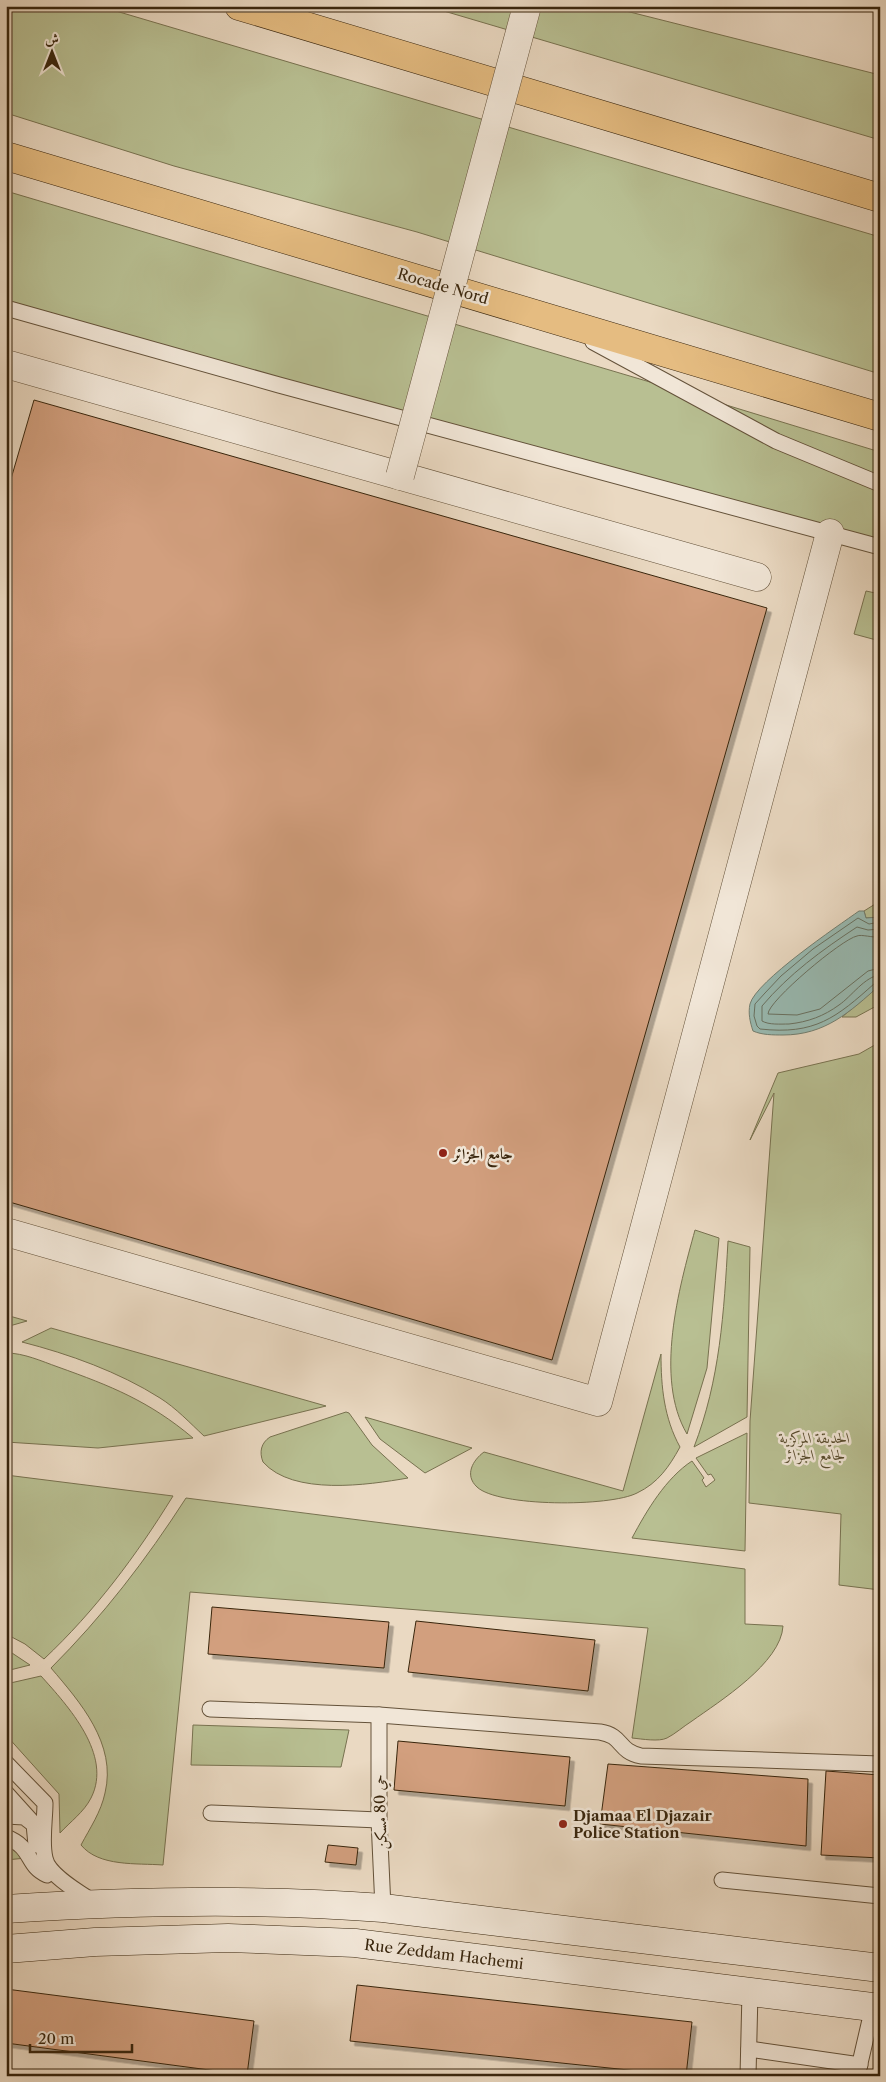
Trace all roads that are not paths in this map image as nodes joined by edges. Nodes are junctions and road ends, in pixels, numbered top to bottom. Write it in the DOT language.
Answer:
graph roads {
  1 [pos="527,6"];
  2 [pos="241,7"];
  3 [pos="6,156"];
  4 [pos="880,198"];
  5 [pos="6,308"];
  6 [pos="538,314"];
  7 [pos="6,364"];
  8 [pos="880,416"];
  9 [pos="400,476"];
  10 [pos="880,484"];
  11 [pos="830,533"];
  12 [pos="880,547"];
  13 [pos="757,577"];
  14 [pos="6,1232"];
  15 [pos="210,1709"];
  16 [pos="378,1715"];
  17 [pos="6,1762"];
  18 [pos="880,1764"];
  19 [pos="6,1793"];
  20 [pos="211,1813"];
  21 [pos="6,1816"];
  22 [pos="379,1820"];
  23 [pos="34,1824"];
  24 [pos="6,1837"];
  25 [pos="47,1876"];
  26 [pos="722,1880"];
  27 [pos="880,1896"];
  28 [pos="85,1897"];
  29 [pos="383,1908"];
  30 [pos="6,1909"];
  31 [pos="6,1949"];
  32 [pos="880,1968"];
  33 [pos="750,1992"];
  34 [pos="876,2007"];
  35 [pos="750,2049"];
  36 [pos="859,2070"];
  37 [pos="748,2076"];
  1 -- 9 [label="street, bridge"];
  2 -- 4 [label="highway"];
  3 -- 6 [label="highway, Rocade Nord"];
  5 -- 11 [label="lane"];
  6 -- 8 [label="highway, Rocade Nord"];
  6 -- 10 [label="lane"];
  7 -- 9 [label="street"];
  9 -- 13 [label="street"];
  11 -- 12 [label="lane"];
  11 -- 14 [label="street"];
  15 -- 16 [label="lane"];
  16 -- 18 [label="lane"];
  16 -- 22 [label="lane, حي 80 مسكن"];
  17 -- 28 [label="lane"];
  19 -- 23 [label="lane"];
  20 -- 22 [label="lane"];
  21 -- 23 [label="lane"];
  22 -- 29 [label="lane, حي 80 مسكن"];
  23 -- 25 [label="lane"];
  24 -- 25 [label="lane"];
  25 -- 28 [label="lane"];
  26 -- 27 [label="lane"];
  28 -- 29 [label="street"];
  28 -- 30 [label="street"];
  29 -- 32 [label="street"];
  31 -- 33 [label="street, Rue Zeddam Hachemi"];
  33 -- 34 [label="street, Rue Zeddam Hachemi"];
  33 -- 35 [label="lane"];
  34 -- 36 [label="lane"];
  35 -- 36 [label="lane"];
  35 -- 37 [label="lane"];
}
